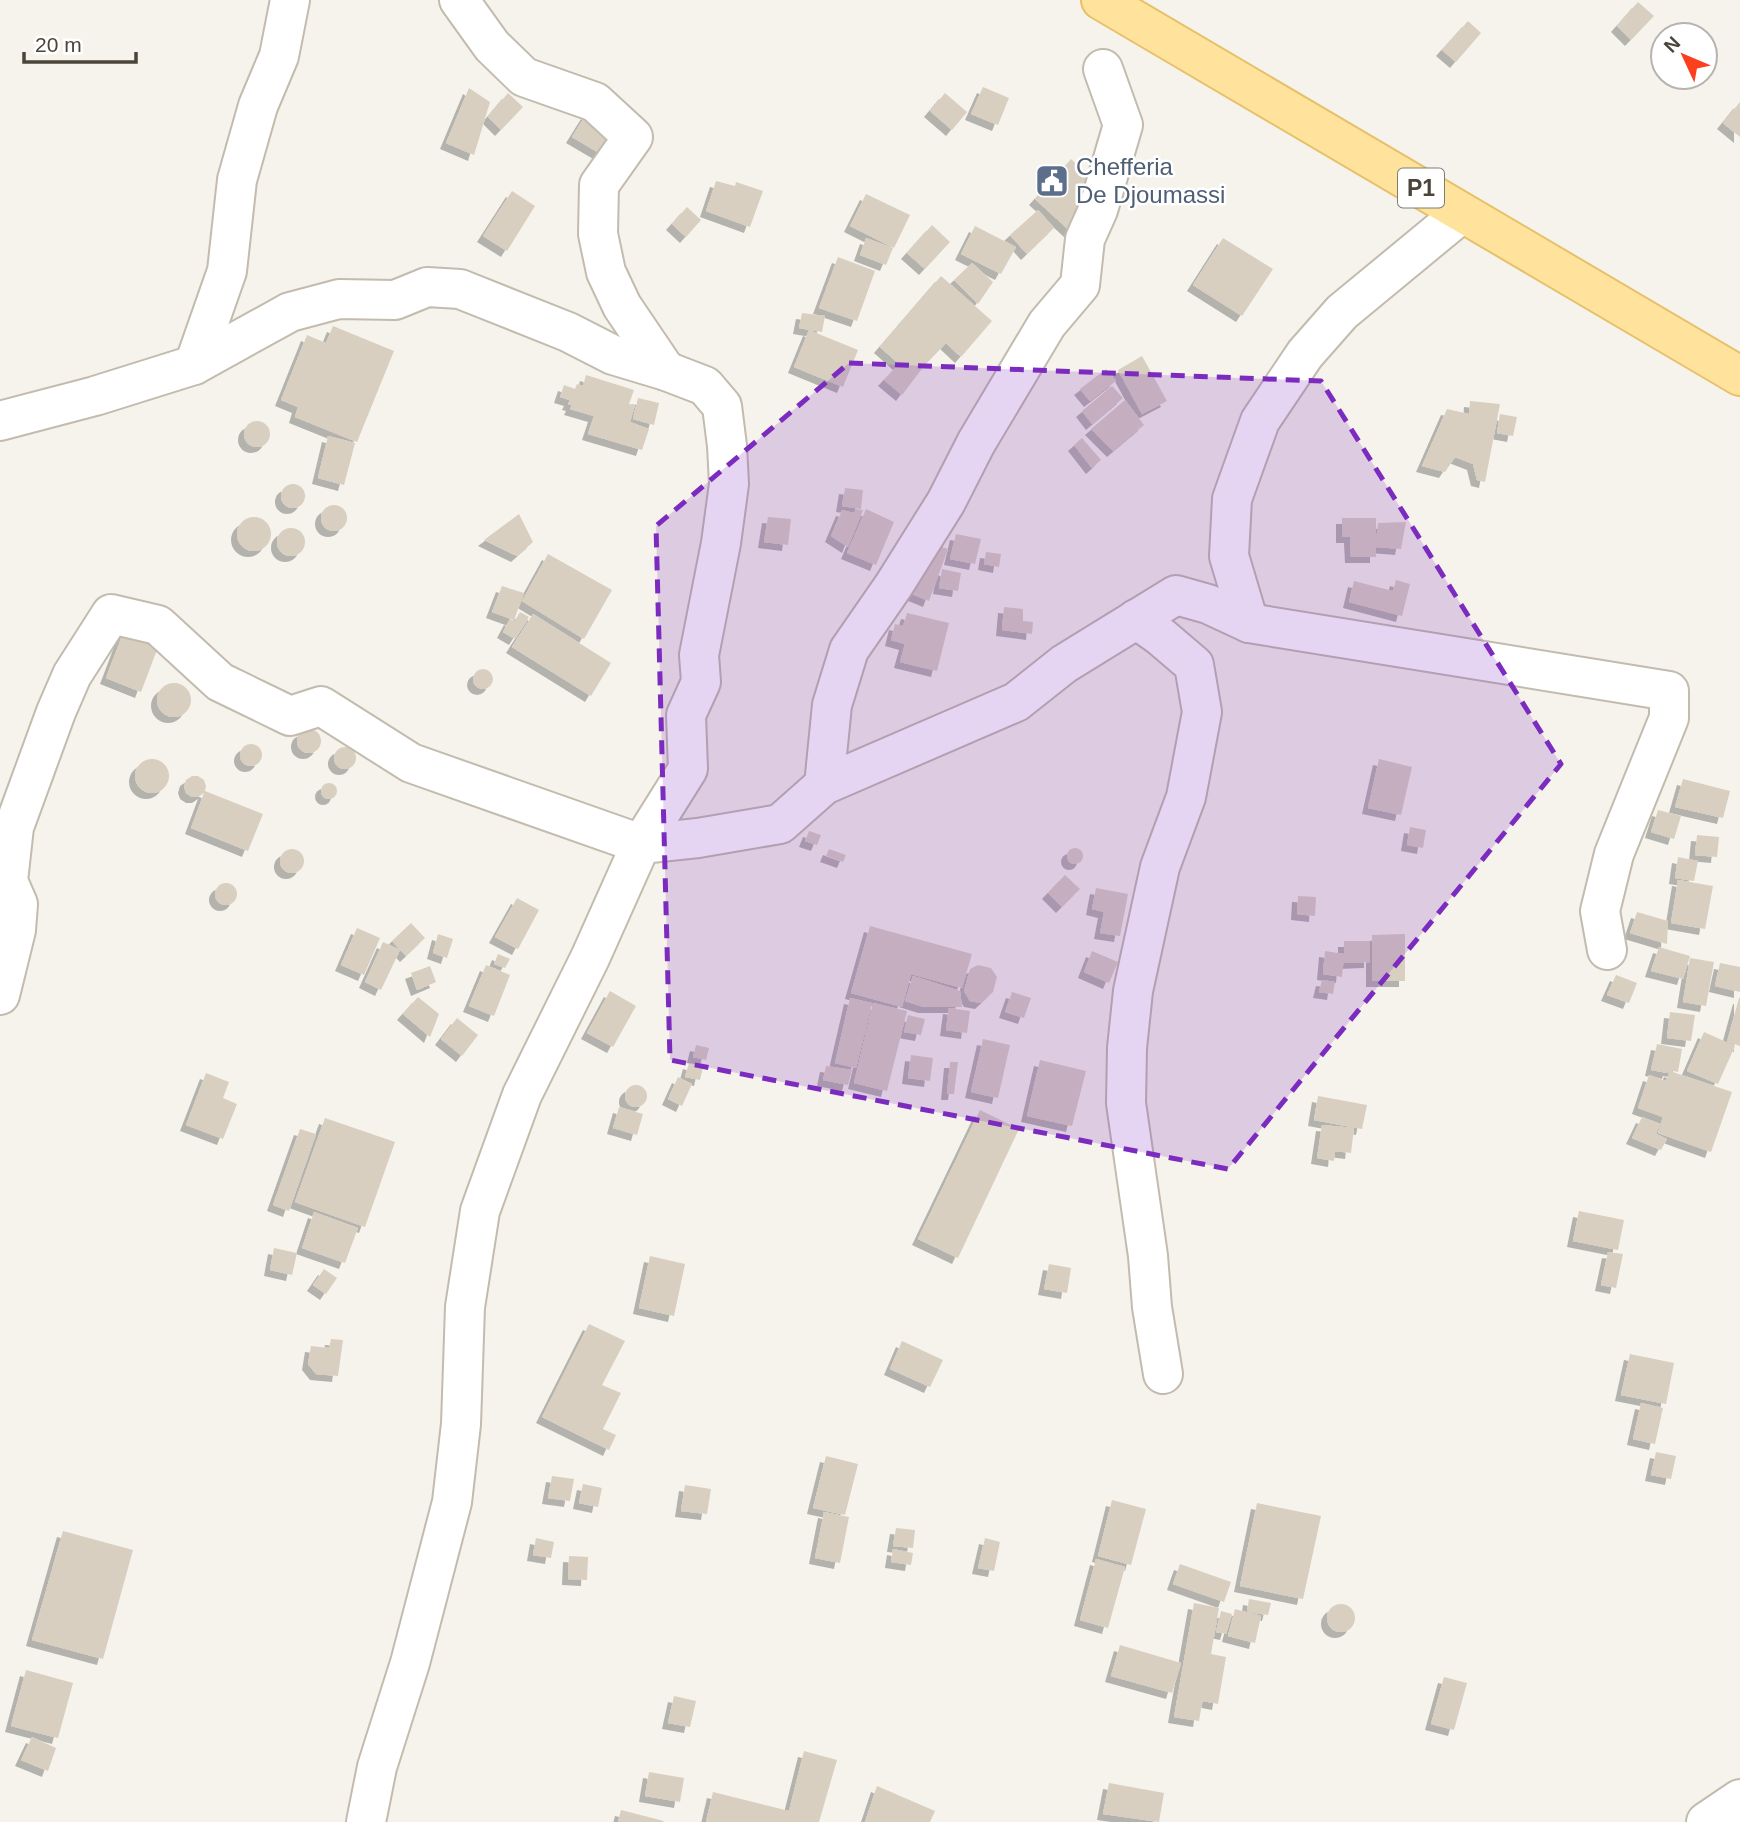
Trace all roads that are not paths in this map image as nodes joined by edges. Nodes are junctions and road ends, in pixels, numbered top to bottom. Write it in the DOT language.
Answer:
graph roads {
  1 [pos="290,0"];
  2 [pos="459,0"];
  3 [pos="1101,0"];
  4 [pos="1103,69"];
  5 [pos="1462,213"];
  6 [pos="194,365"];
  7 [pos="666,371"];
  8 [pos="1740,376"];
  9 [pos="0,421"];
  10 [pos="1136,620"];
  11 [pos="1248,623"];
  12 [pos="824,785"];
  13 [pos="640,844"];
  14 [pos="1607,950"];
  15 [pos="0,995"];
  16 [pos="1163,1374"];
  17 [pos="1740,1799"];
  18 [pos="366,1822"];
  19 [pos="1706,1822"];
  1 -- 6 [label="street"];
  2 -- 7 [label="street"];
  3 -- 5 [label="main road, P1"];
  4 -- 12 [label="street"];
  5 -- 8 [label="main road, P1"];
  5 -- 11 [label="street"];
  6 -- 7 [label="street"];
  6 -- 9 [label="street"];
  7 -- 13 [label="street"];
  10 -- 11 [label="street"];
  10 -- 12 [label="street"];
  10 -- 16 [label="street"];
  11 -- 14 [label="street"];
  12 -- 13 [label="street"];
  13 -- 15 [label="street"];
  13 -- 18 [label="street"];
  17 -- 19 [label="street"];
}
